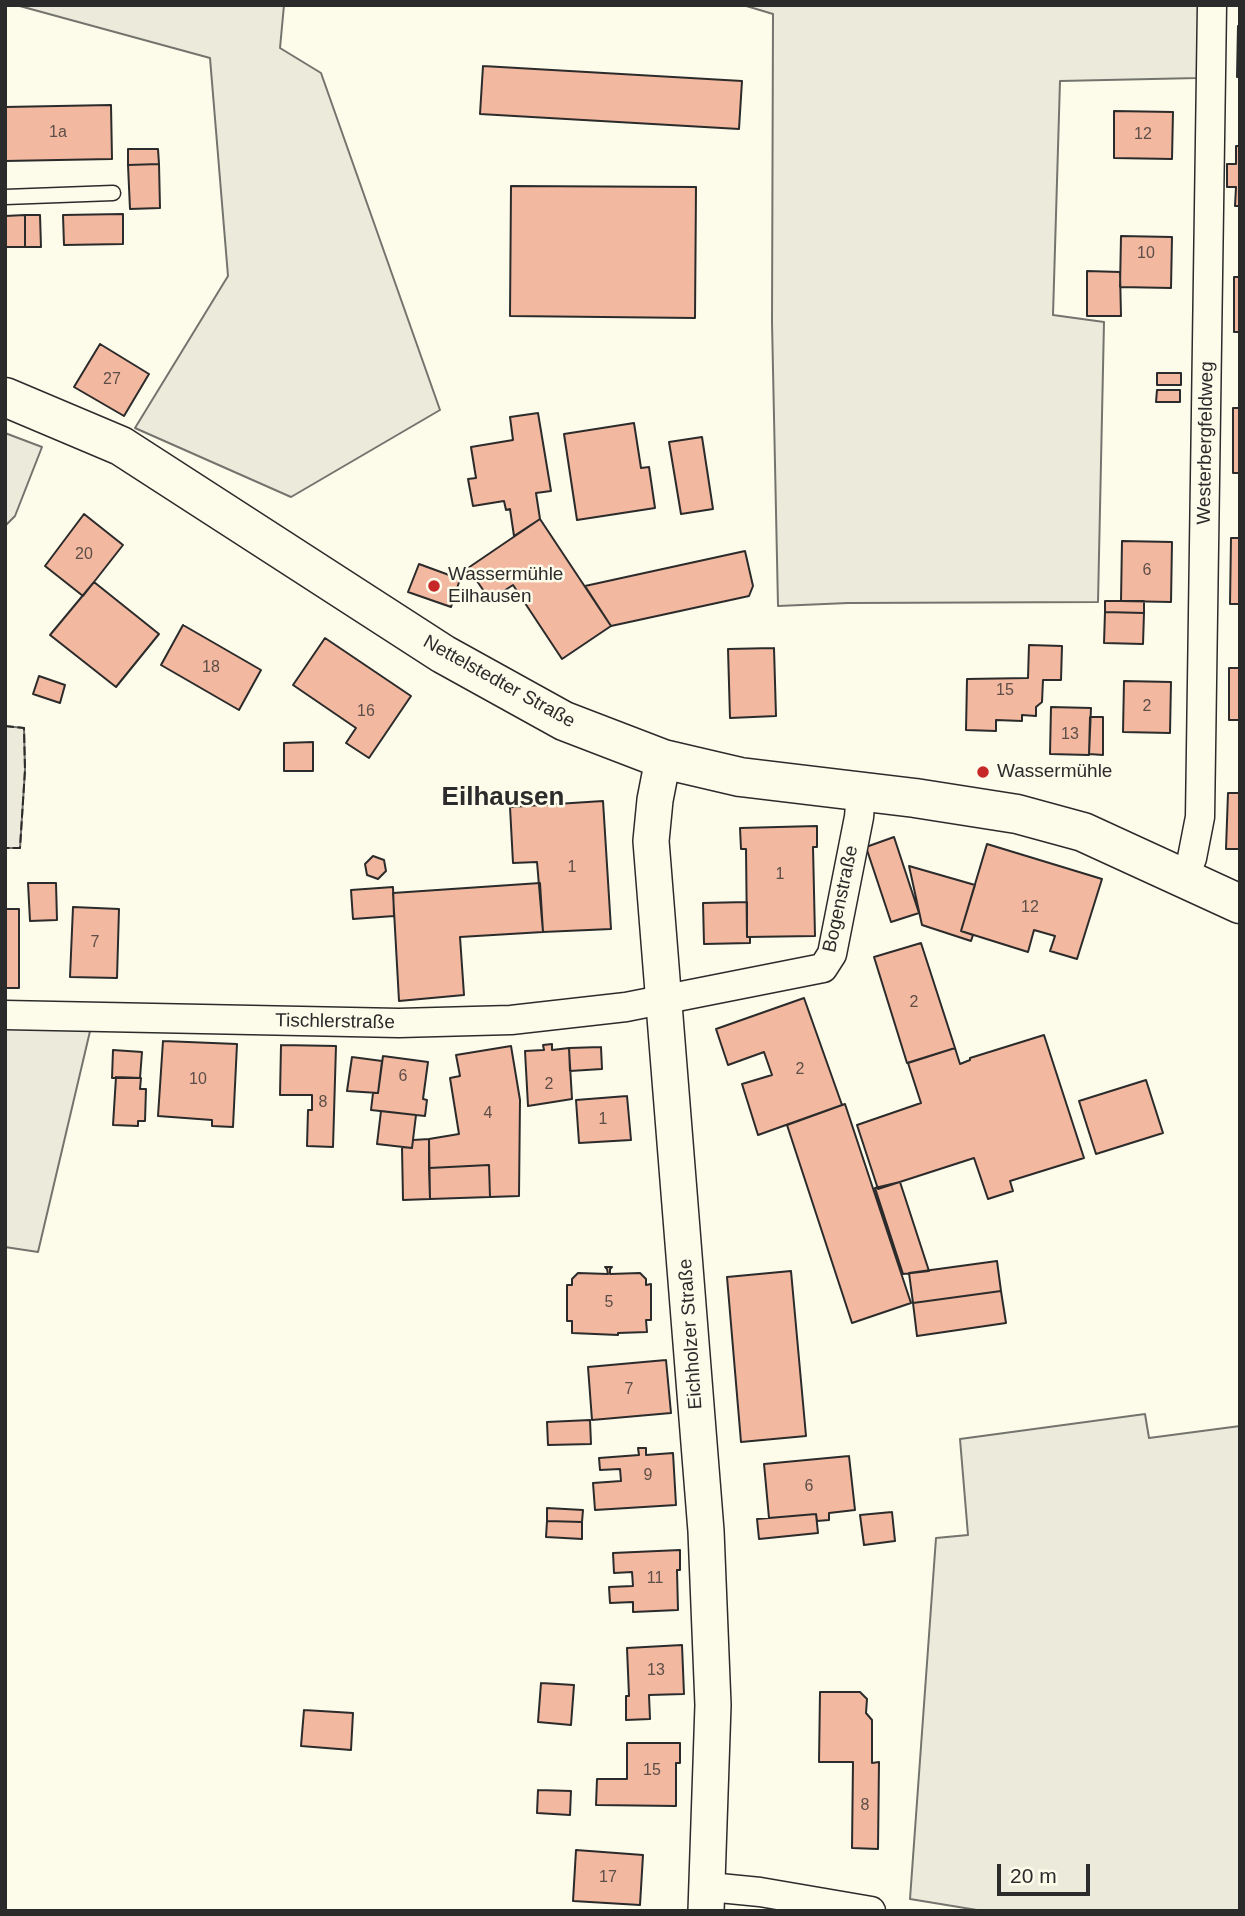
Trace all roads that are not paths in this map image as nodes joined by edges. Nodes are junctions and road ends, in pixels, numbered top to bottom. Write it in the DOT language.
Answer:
graph roads {
  1 [pos="1212,5"];
  2 [pos="113,192"];
  3 [pos="5,197"];
  4 [pos="5,397"];
  5 [pos="663,759"];
  6 [pos="861,793"];
  7 [pos="1184,878"];
  8 [pos="1240,904"];
  9 [pos="663,1000"];
  10 [pos="5,1015"];
  11 [pos="708,1899"];
  12 [pos="871,1911"];
  1 -- 7 [label="street, Westerbergfeldweg"];
  2 -- 3 [label="lane"];
  4 -- 5 [label="main road, Nettelstedter Straße"];
  5 -- 6 [label="main road, Nettelstedter Straße"];
  5 -- 9 [label="street, Eichholzer Straße"];
  6 -- 7 [label="main road, Nettelstedter Straße"];
  6 -- 9 [label="street, Bogenstraße"];
  7 -- 8 [label="main road, Nettelstedter Straße"];
  9 -- 10 [label="street, Tischlerstraße"];
  9 -- 11 [label="street, Eichholzer Straße"];
  11 -- 12 [label="street"];
}
